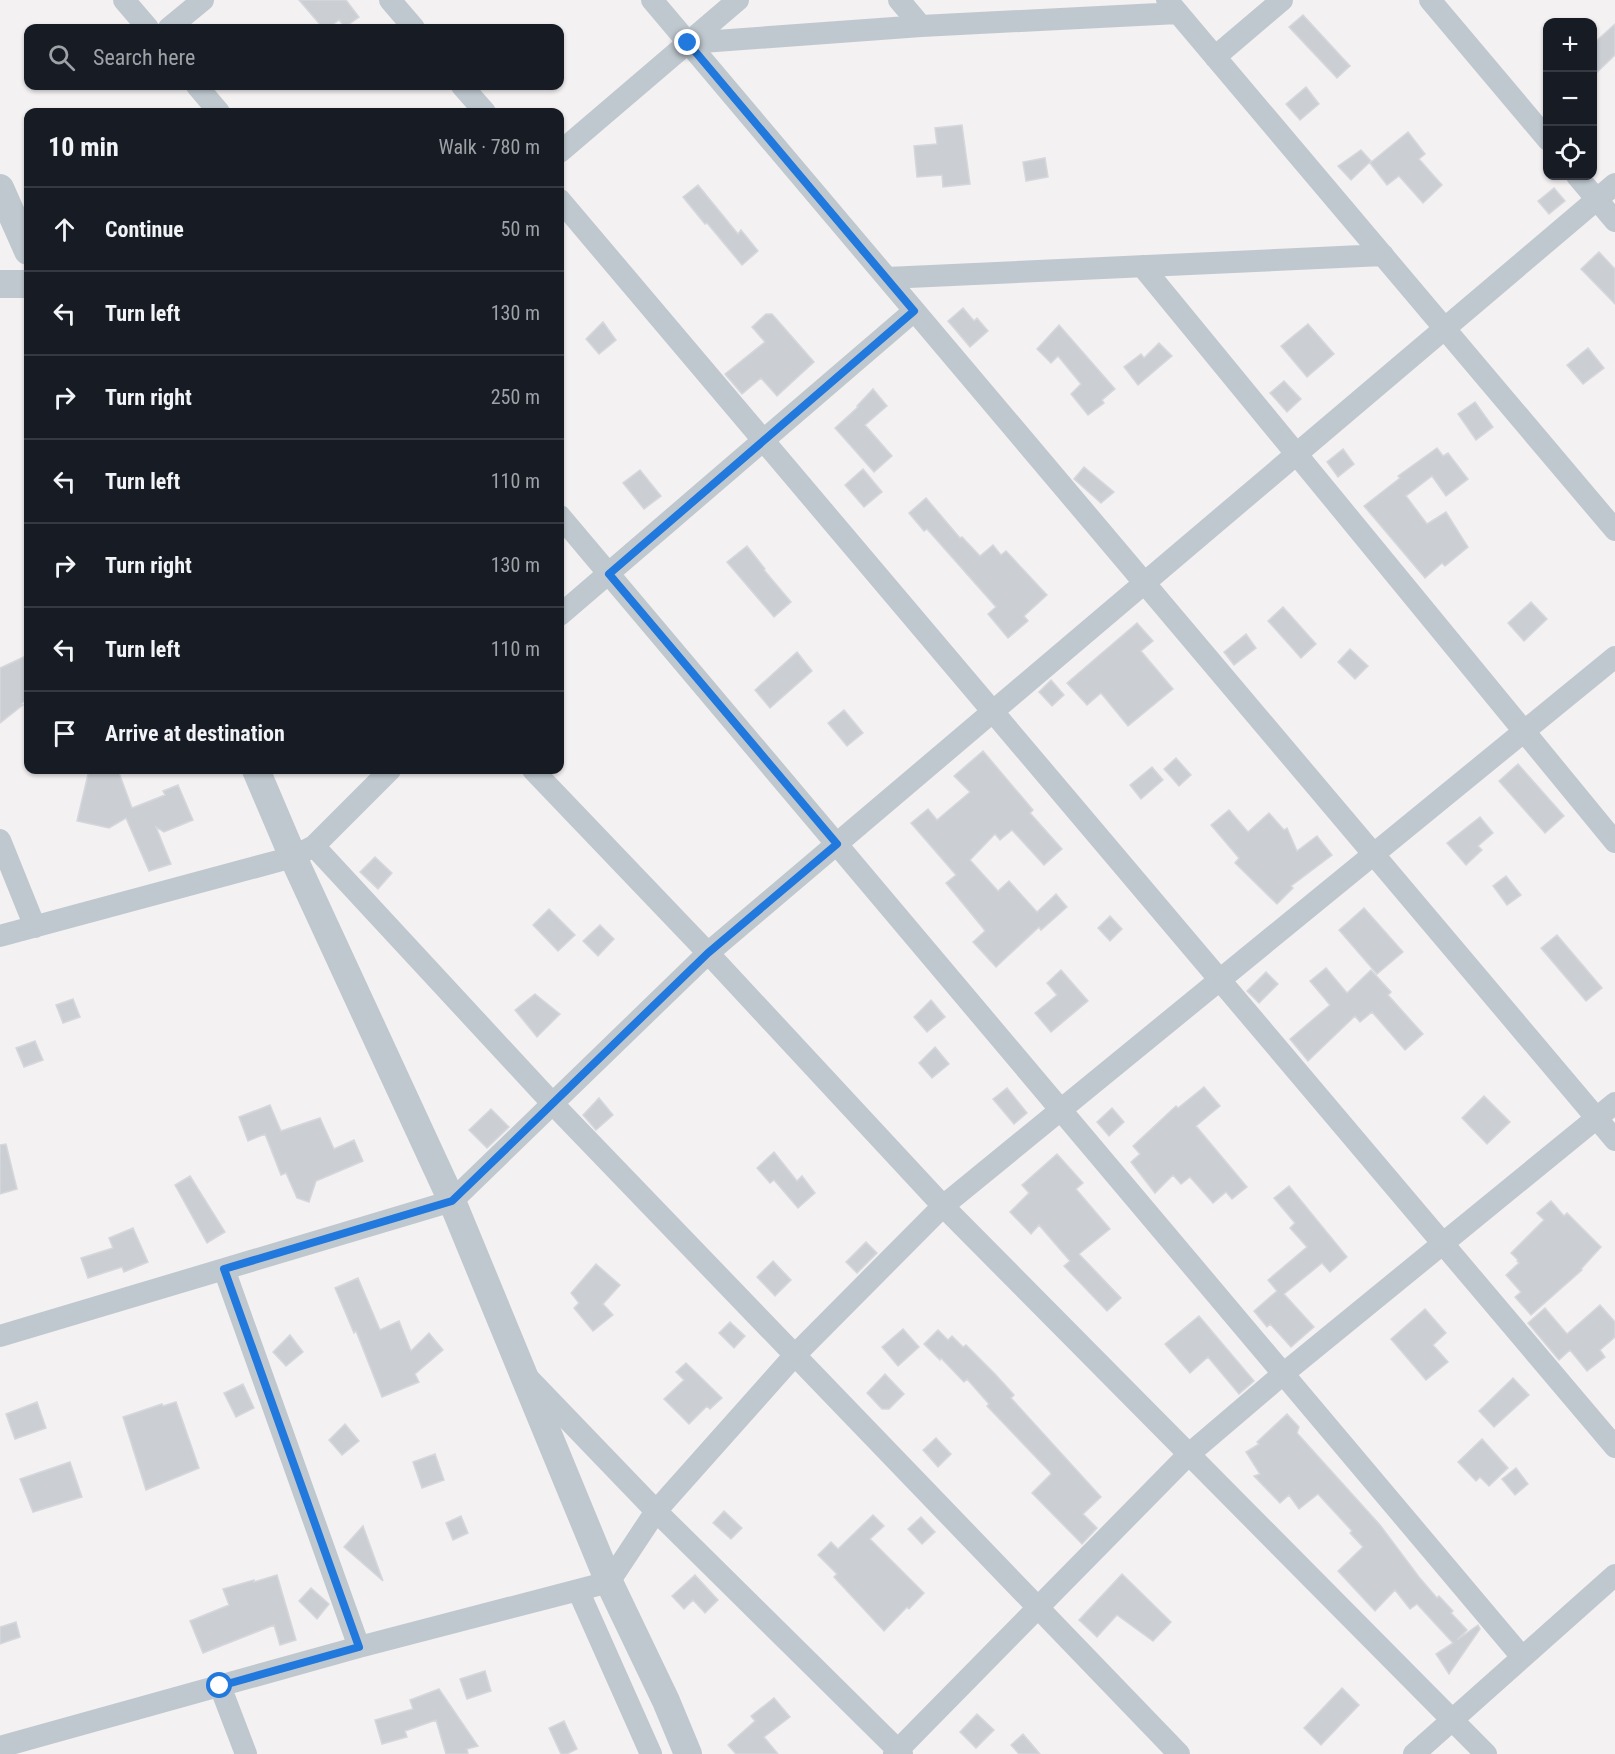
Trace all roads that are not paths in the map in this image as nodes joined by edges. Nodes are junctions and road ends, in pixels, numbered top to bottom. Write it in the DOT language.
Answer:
graph roads {
  1 [pos="124,0"];
  2 [pos="203,0"];
  3 [pos="390,0"];
  4 [pos="652,0"];
  5 [pos="738,0"];
  6 [pos="899,0"];
  7 [pos="1282,0"];
  8 [pos="1431,0"];
  9 [pos="1172,7"];
  10 [pos="145,24"];
  11 [pos="174,24"];
  12 [pos="411,24"];
  13 [pos="921,26"];
  14 [pos="688,43"];
  15 [pos="1215,57"];
  16 [pos="200,90"];
  17 [pos="466,90"];
  18 [pos="215,108"];
  19 [pos="481,108"];
  20 [pos="1543,134"];
  21 [pos="564,149"];
  22 [pos="1580,180"];
  23 [pos="1615,184"];
  24 [pos="0,188"];
  25 [pos="1597,200"];
  26 [pos="564,205"];
  27 [pos="1615,221"];
  28 [pos="24,242"];
  29 [pos="1383,255"];
  30 [pos="1142,266"];
  31 [pos="887,278"];
  32 [pos="24,284"];
  33 [pos="0,285"];
  34 [pos="914,311"];
  35 [pos="1445,329"];
  36 [pos="763,441"];
  37 [pos="1296,454"];
  38 [pos="564,521"];
  39 [pos="1615,530"];
  40 [pos="609,574"];
  41 [pos="1144,583"];
  42 [pos="564,612"];
  43 [pos="1615,657"];
  44 [pos="992,712"];
  45 [pos="1524,731"];
  46 [pos="258,774"];
  47 [pos="386,774"];
  48 [pos="537,774"];
  49 [pos="1615,842"];
  50 [pos="1,843"];
  51 [pos="837,844"];
  52 [pos="303,851"];
  53 [pos="1374,854"];
  54 [pos="35,927"];
  55 [pos="0,936"];
  56 [pos="708,953"];
  57 [pos="1220,980"];
  58 [pos="1615,1103"];
  59 [pos="553,1104"];
  60 [pos="1061,1110"];
  61 [pos="1596,1118"];
  62 [pos="1615,1140"];
  63 [pos="452,1201"];
  64 [pos="943,1206"];
  65 [pos="1443,1243"];
  66 [pos="224,1269"];
  67 [pos="0,1335"];
  68 [pos="794,1356"];
  69 [pos="522,1372"];
  70 [pos="1283,1374"];
  71 [pos="1615,1447"];
  72 [pos="1188,1455"];
  73 [pos="656,1511"];
  74 [pos="1615,1575"];
  75 [pos="609,1582"];
  76 [pos="578,1590"];
  77 [pos="1037,1608"];
  78 [pos="359,1647"];
  79 [pos="1522,1657"];
  80 [pos="220,1686"];
  81 [pos="1452,1719"];
  82 [pos="0,1747"];
  83 [pos="898,1753"];
  84 [pos="246,1754"];
  85 [pos="651,1754"];
  86 [pos="688,1754"];
  87 [pos="1179,1754"];
  88 [pos="1414,1754"];
  89 [pos="1486,1754"];
  1 -- 10 [label="street"];
  2 -- 11 [label="street"];
  3 -- 12 [label="street"];
  4 -- 14 [label="street"];
  5 -- 14 [label="street"];
  6 -- 13 [label="street"];
  7 -- 15 [label="street"];
  8 -- 20 [label="street"];
  9 -- 13 [label="street"];
  9 -- 15 [label="street"];
  13 -- 14 [label="street"];
  14 -- 21 [label="street"];
  14 -- 31 [label="street"];
  15 -- 29 [label="street"];
  16 -- 18 [label="street"];
  17 -- 19 [label="street"];
  22 -- 25 [label="street"];
  23 -- 25 [label="street"];
  24 -- 28 [label="street"];
  25 -- 27 [label="street"];
  25 -- 35 [label="street"];
  26 -- 36 [label="street"];
  29 -- 30 [label="street"];
  29 -- 35 [label="street"];
  30 -- 31 [label="street"];
  30 -- 37 [label="street"];
  31 -- 34 [label="street"];
  32 -- 33 [label="street"];
  34 -- 36 [label="street"];
  34 -- 41 [label="street"];
  35 -- 37 [label="street"];
  35 -- 39 [label="street"];
  36 -- 40 [label="street"];
  36 -- 44 [label="street"];
  37 -- 41 [label="street"];
  37 -- 45 [label="street"];
  38 -- 40 [label="street"];
  40 -- 42 [label="street"];
  40 -- 51 [label="street"];
  41 -- 44 [label="street"];
  41 -- 53 [label="street"];
  43 -- 45 [label="street"];
  44 -- 51 [label="street"];
  44 -- 57 [label="street"];
  45 -- 49 [label="street"];
  45 -- 53 [label="street"];
  46 -- 52 [label="street"];
  47 -- 52 [label="street"];
  48 -- 56 [label="street"];
  50 -- 54 [label="street"];
  51 -- 56 [label="street"];
  51 -- 60 [label="street"];
  52 -- 54 [label="street"];
  52 -- 59 [label="street"];
  52 -- 63 [label="street"];
  53 -- 57 [label="street"];
  53 -- 61 [label="street"];
  54 -- 55 [label="street"];
  56 -- 59 [label="street"];
  56 -- 64 [label="street"];
  57 -- 60 [label="street"];
  57 -- 65 [label="street"];
  58 -- 61 [label="street"];
  59 -- 63 [label="street"];
  59 -- 68 [label="street"];
  60 -- 64 [label="street"];
  60 -- 70 [label="street"];
  61 -- 62 [label="street"];
  61 -- 65 [label="street"];
  63 -- 66 [label="street"];
  63 -- 69 [label="street"];
  64 -- 68 [label="street"];
  64 -- 72 [label="street"];
  65 -- 70 [label="street"];
  65 -- 71 [label="street"];
  66 -- 67 [label="street"];
  66 -- 78 [label="street"];
  68 -- 73 [label="street"];
  68 -- 77 [label="street"];
  69 -- 73 [label="street"];
  69 -- 75 [label="street"];
  70 -- 72 [label="street"];
  70 -- 79 [label="street"];
  72 -- 77 [label="street"];
  72 -- 81 [label="street"];
  73 -- 75 [label="street"];
  73 -- 83 [label="street"];
  74 -- 79 [label="street"];
  75 -- 76 [label="street"];
  75 -- 86 [label="street"];
  76 -- 78 [label="street"];
  76 -- 85 [label="street"];
  77 -- 83 [label="street"];
  77 -- 87 [label="street"];
  78 -- 80 [label="street"];
  79 -- 81 [label="street"];
  80 -- 82 [label="street"];
  80 -- 84 [label="street"];
  81 -- 88 [label="street"];
  81 -- 89 [label="street"];
}
